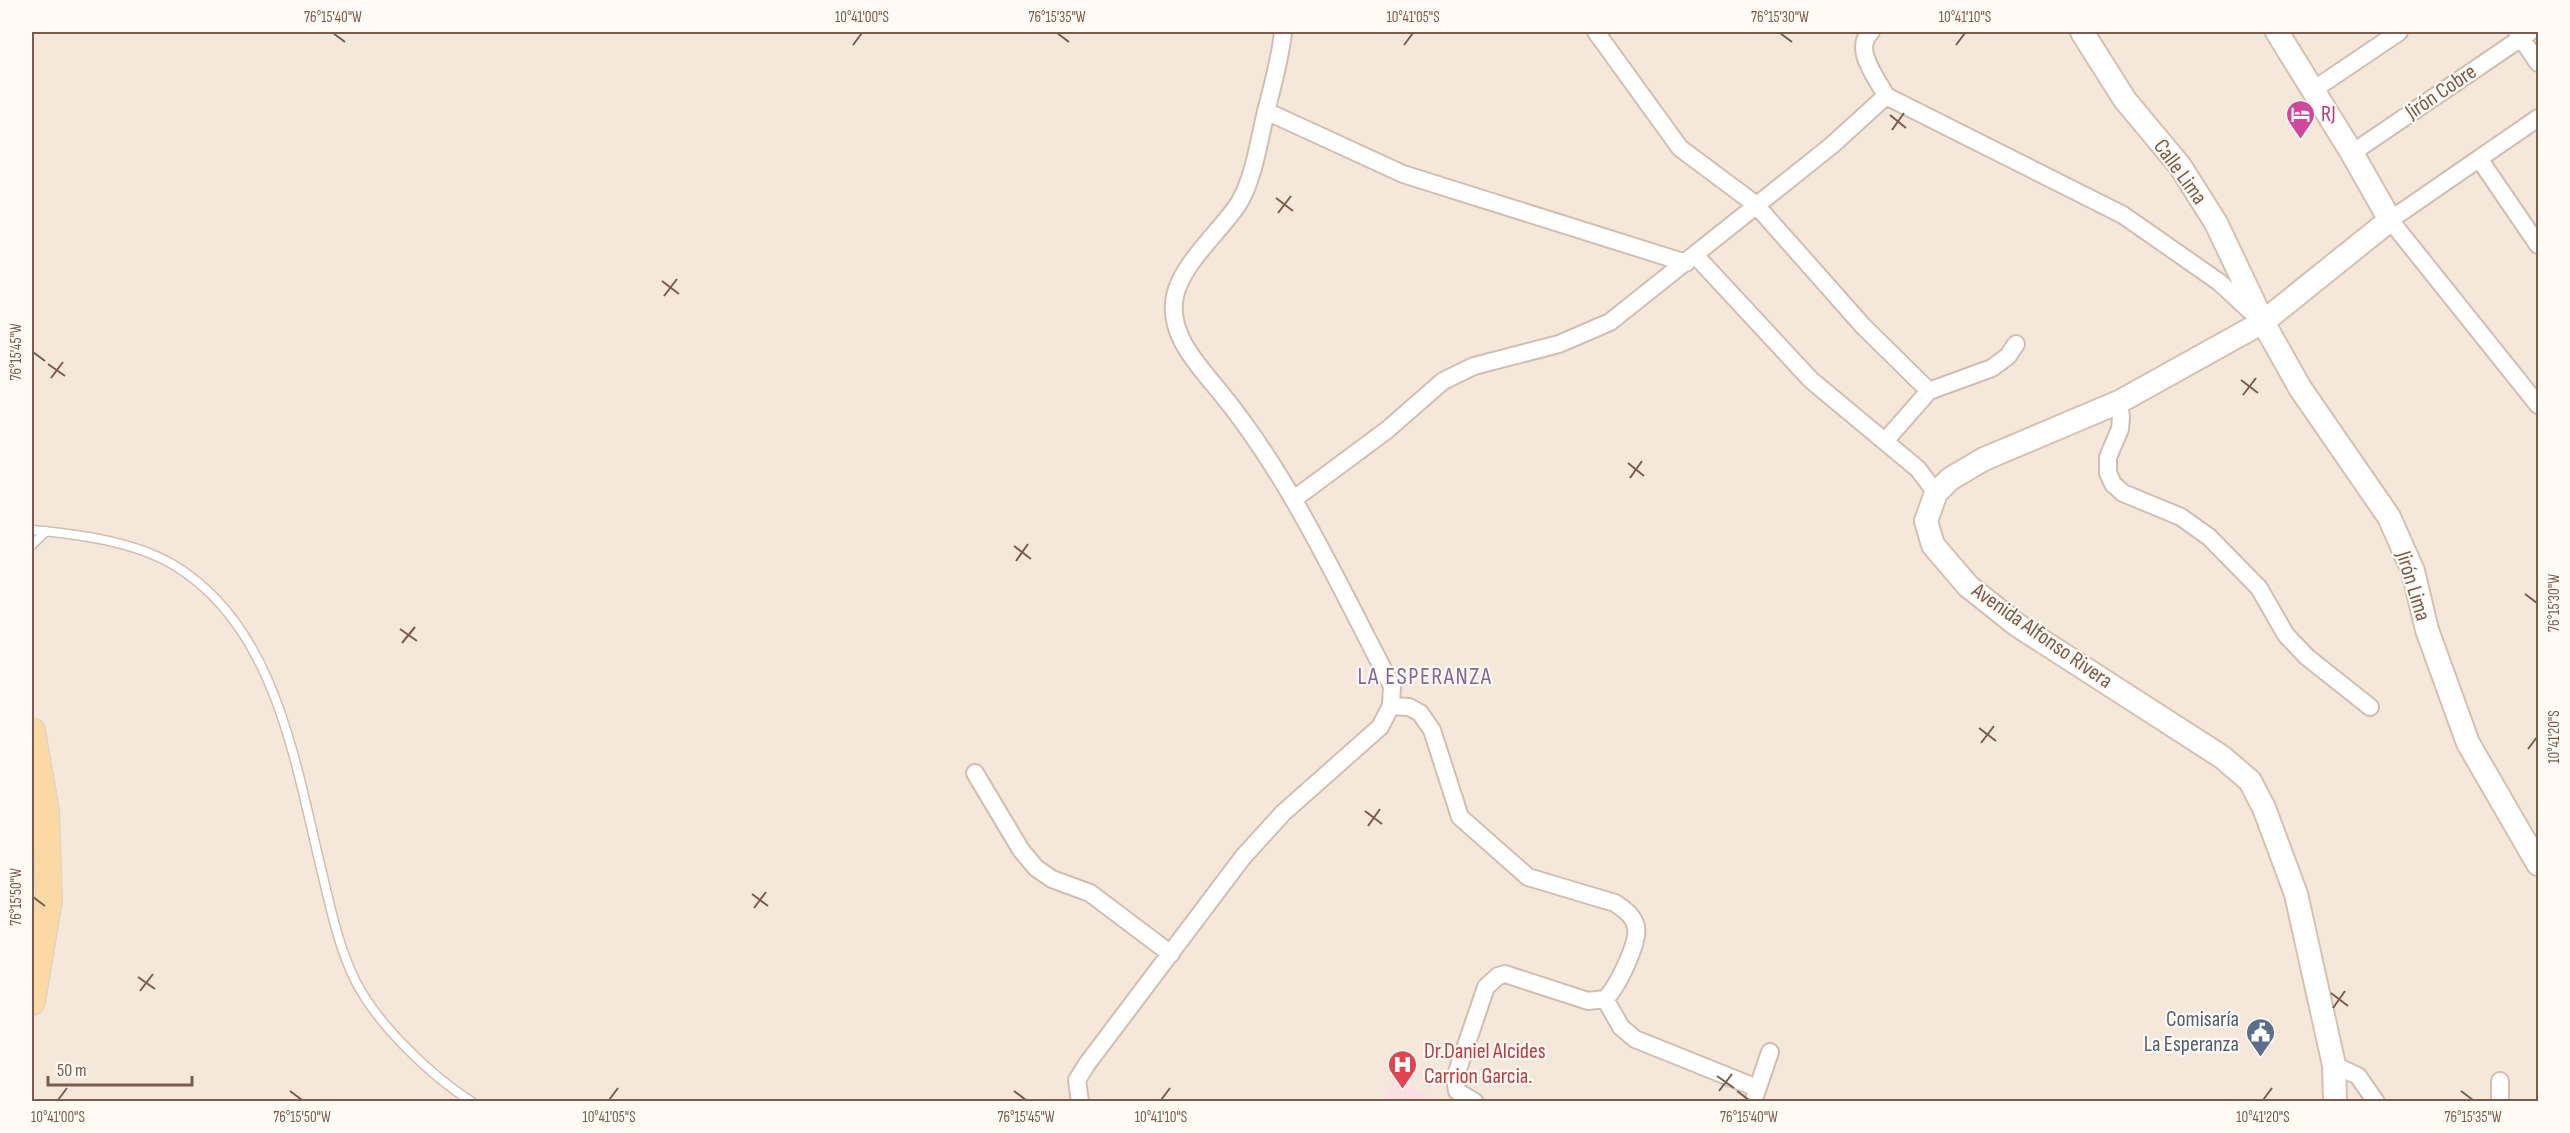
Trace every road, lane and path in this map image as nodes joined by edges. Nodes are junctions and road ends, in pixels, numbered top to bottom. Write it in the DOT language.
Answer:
graph roads {
  1 [pos="1283,32"];
  2 [pos="1596,32"];
  3 [pos="1871,32"];
  4 [pos="2082,32"];
  5 [pos="2277,32"];
  6 [pos="2399,32"];
  7 [pos="2523,33"];
  8 [pos="2379,37"];
  9 [pos="2538,63"];
  10 [pos="2313,90"];
  11 [pos="1886,96"];
  12 [pos="1266,111"];
  13 [pos="2538,118"];
  14 [pos="2352,153"];
  15 [pos="2480,160"];
  16 [pos="1755,204"];
  17 [pos="2390,220"];
  18 [pos="2538,245"];
  19 [pos="1690,259"];
  20 [pos="2263,322"];
  21 [pos="2016,344"];
  22 [pos="1929,391"];
  23 [pos="2119,402"];
  24 [pos="2538,405"];
  25 [pos="1886,440"];
  26 [pos="1936,494"];
  27 [pos="1294,499"];
  28 [pos="32,530"];
  29 [pos="46,531"];
  30 [pos="32,545"];
  31 [pos="1391,706"];
  32 [pos="2370,707"];
  33 [pos="32,731"];
  34 [pos="35,760"];
  35 [pos="975,773"];
  36 [pos="2538,864"];
  37 [pos="1171,954"];
  38 [pos="1605,999"];
  39 [pos="32,1002"];
  40 [pos="1770,1052"];
  41 [pos="2334,1065"];
  42 [pos="2500,1081"];
  43 [pos="1755,1095"];
  44 [pos="472,1101"];
  45 [pos="1080,1101"];
  46 [pos="1475,1101"];
  47 [pos="2335,1101"];
  48 [pos="2376,1101"];
  49 [pos="2500,1101"];
  1 -- 12 [label="street"];
  2 -- 16 [label="street"];
  3 -- 11 [label="street"];
  4 -- 20 [label="street, Calle Lima"];
  5 -- 10 [label="street"];
  6 -- 8 [label="street"];
  7 -- 9 [label="street"];
  7 -- 14 [label="street, Jirón Cobre"];
  8 -- 10 [label="street"];
  10 -- 14 [label="street"];
  11 -- 16 [label="street"];
  11 -- 20 [label="street"];
  12 -- 19 [label="street"];
  12 -- 27 [label="street"];
  13 -- 15 [label="street"];
  14 -- 17 [label="street"];
  15 -- 17 [label="street"];
  15 -- 18 [label="street"];
  16 -- 19 [label="street"];
  16 -- 22 [label="street"];
  17 -- 20 [label="street, Avenida Alfonso Rivera"];
  17 -- 24 [label="street"];
  19 -- 25 [label="street"];
  19 -- 27 [label="street"];
  20 -- 23 [label="street, Avenida Alfonso Rivera"];
  20 -- 36 [label="street, Jirón Lima"];
  21 -- 22 [label="street"];
  22 -- 25 [label="street"];
  23 -- 26 [label="street, Avenida Alfonso Rivera"];
  23 -- 32 [label="street"];
  25 -- 26 [label="street"];
  26 -- 41 [label="street, Avenida Alfonso Rivera"];
  27 -- 31 [label="street"];
  28 -- 29 [label="lane"];
  29 -- 30 [label="lane"];
  29 -- 44 [label="lane"];
  31 -- 37 [label="street"];
  31 -- 38 [label="street"];
  33 -- 34 [label="main road"];
  34 -- 39 [label="main road"];
  35 -- 37 [label="street"];
  37 -- 45 [label="street"];
  38 -- 43 [label="street"];
  38 -- 46 [label="street"];
  40 -- 43 [label="street"];
  41 -- 47 [label="street, Avenida Alfonso Rivera"];
  41 -- 48 [label="street"];
  42 -- 49 [label="street"];
}
